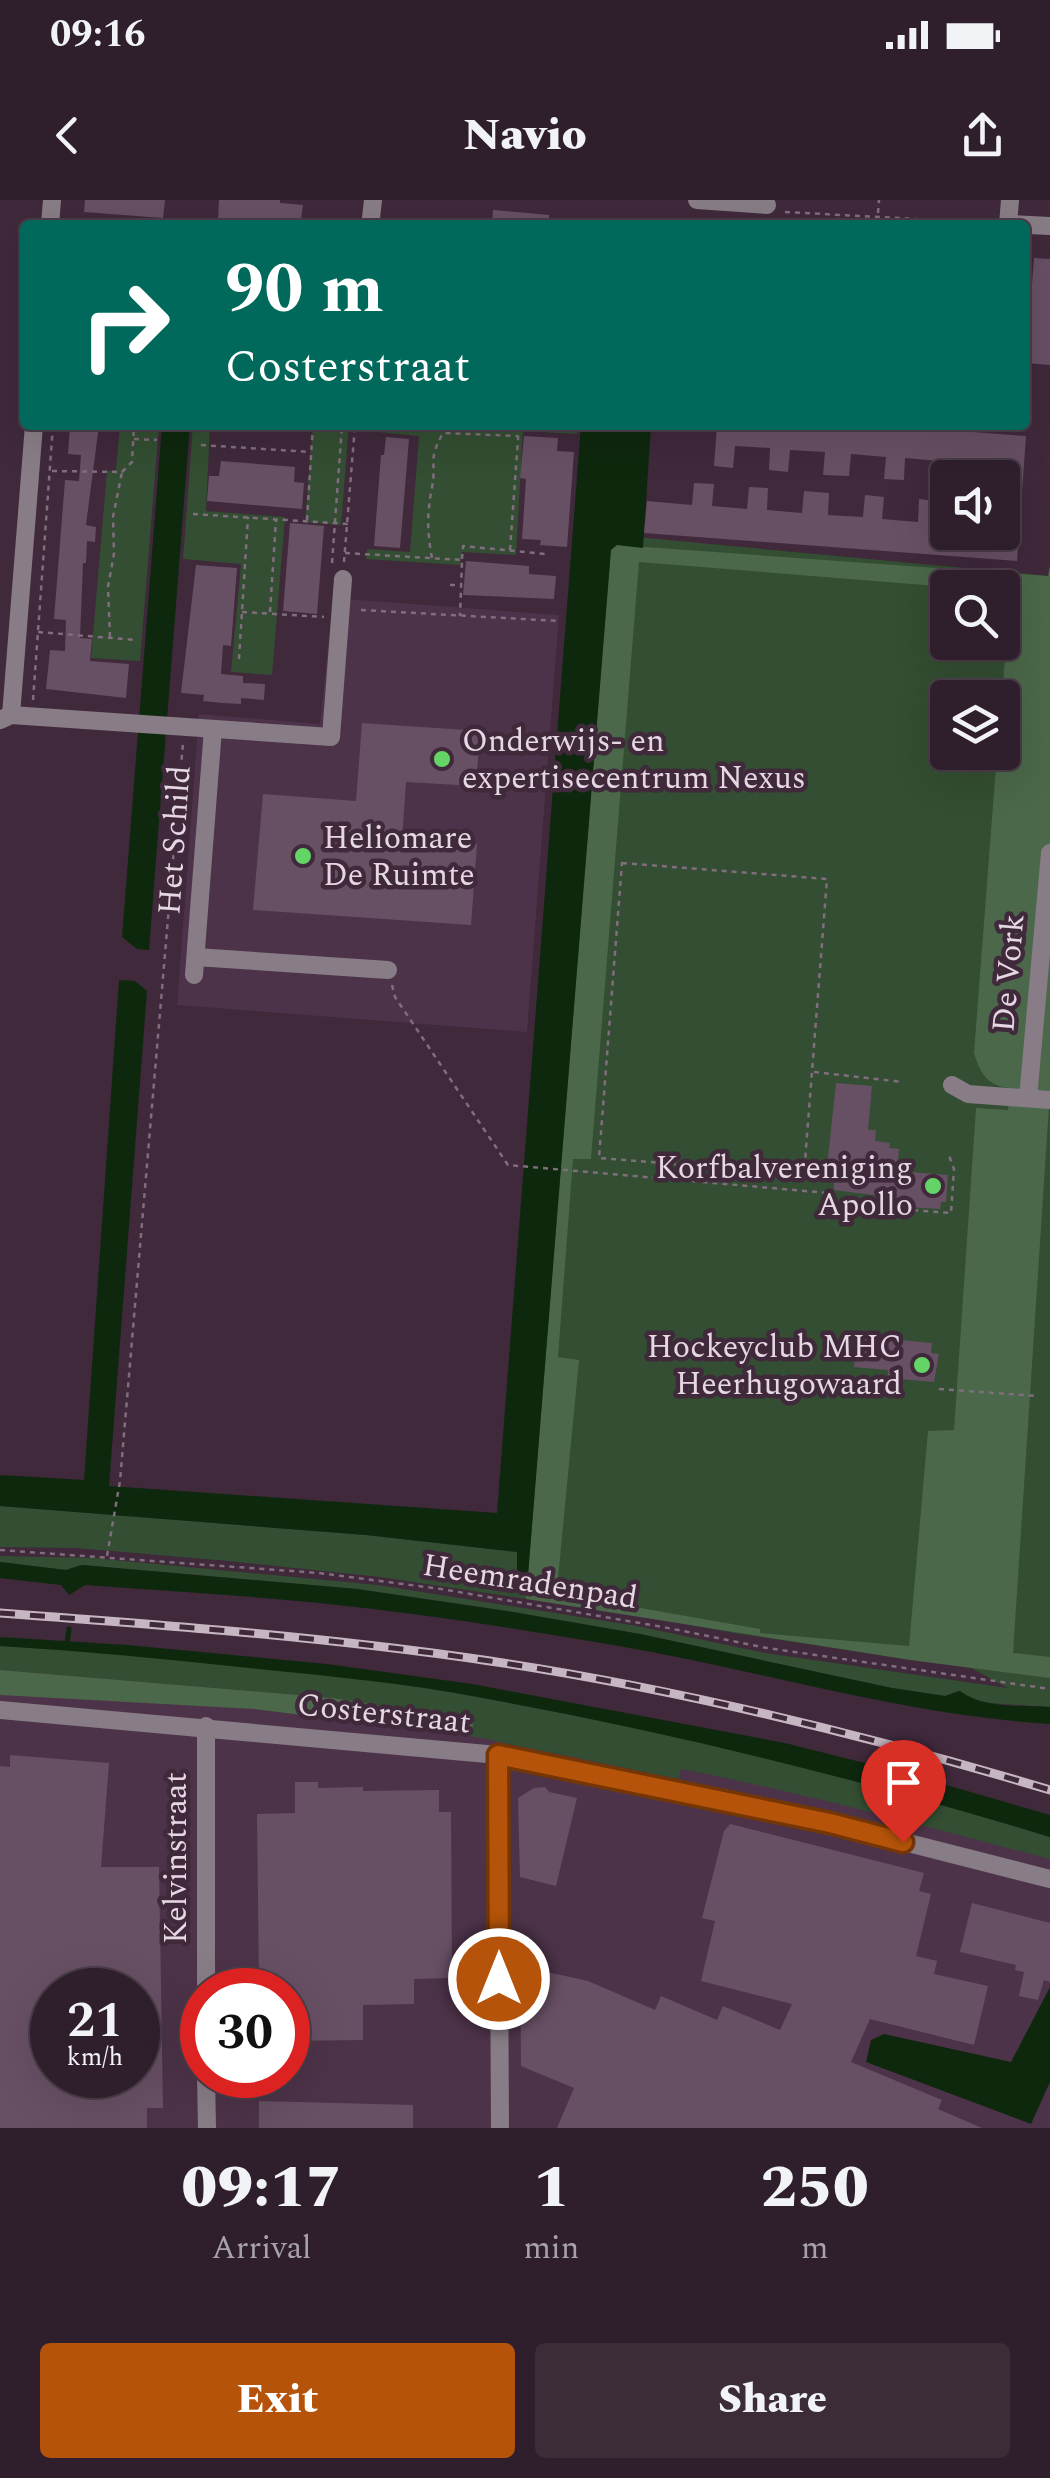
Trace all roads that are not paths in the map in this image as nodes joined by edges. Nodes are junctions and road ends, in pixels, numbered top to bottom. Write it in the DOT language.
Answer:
graph roads {
  1 [pos="696,200"];
  2 [pos="767,210"];
  3 [pos="34,430"];
  4 [pos="343,578"];
  5 [pos="6,717"];
  6 [pos="213,729"];
  7 [pos="1050,852"];
  8 [pos="388,970"];
  9 [pos="952,1085"];
  10 [pos="1028,1098"];
  11 [pos="1050,1100"];
  12 [pos="0,1710"];
  13 [pos="206,1726"];
  14 [pos="498,1755"];
  15 [pos="1050,1879"];
  16 [pos="206,1968"];
  17 [pos="206,2098"];
  18 [pos="206,2128"];
  19 [pos="500,2128"];
  1 -- 2 [label="street"];
  3 -- 5 [label="street"];
  4 -- 6 [label="street, Het Schild"];
  5 -- 6 [label="street, Het Schild"];
  6 -- 8 [label="street, Het Schild"];
  7 -- 10 [label="street, De Vork"];
  9 -- 10 [label="street"];
  10 -- 11 [label="street"];
  12 -- 13 [label="street, Costerstraat"];
  13 -- 14 [label="street, Costerstraat"];
  13 -- 16 [label="street, Kelvinstraat"];
  14 -- 15 [label="street, Costerstraat"];
  14 -- 19 [label="street"];
  17 -- 18 [label="street"];
}
